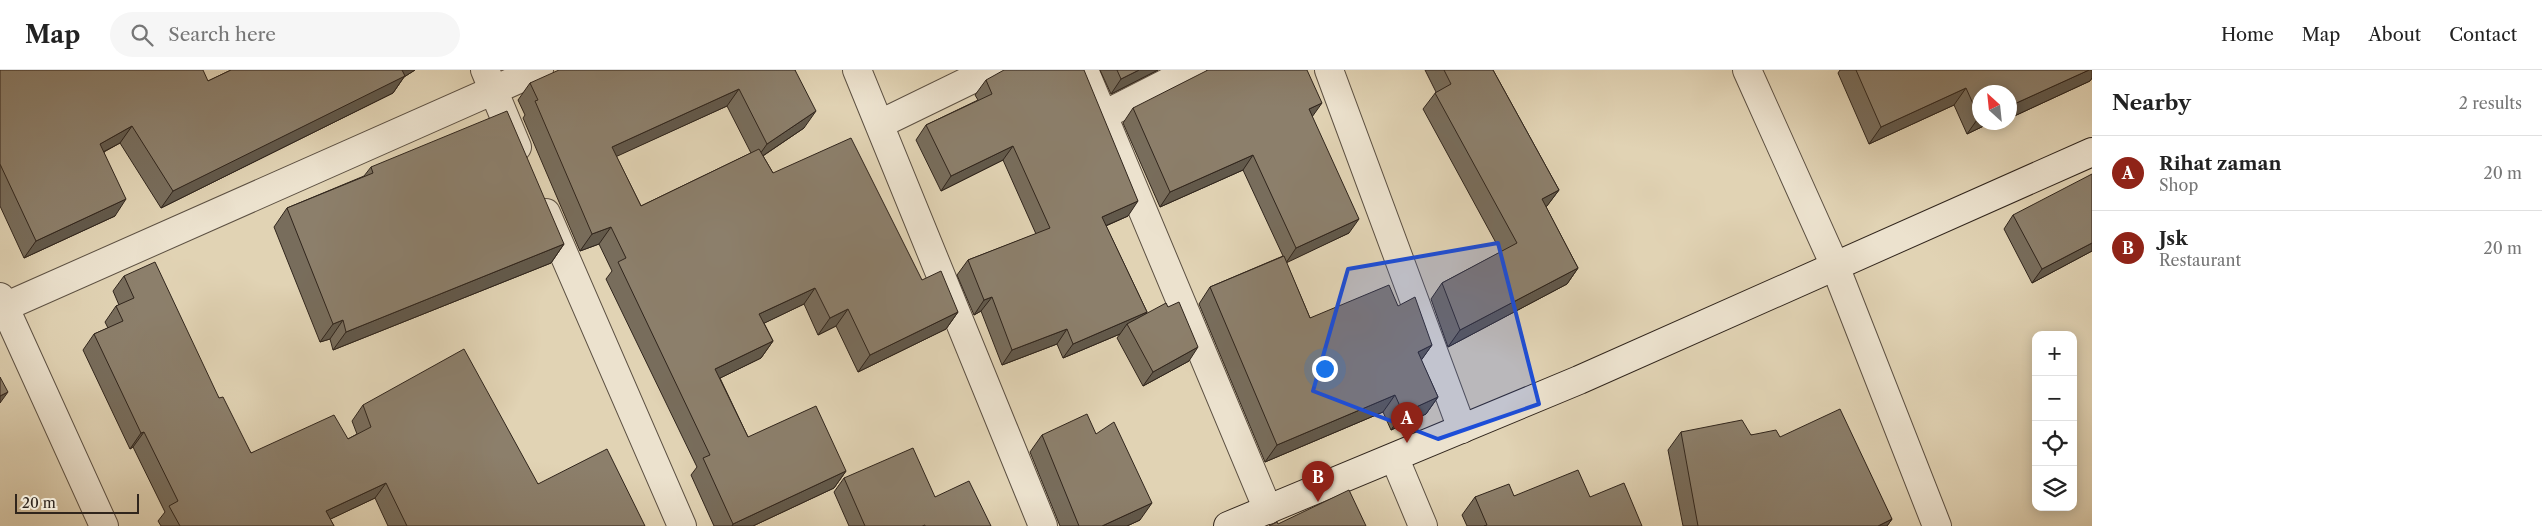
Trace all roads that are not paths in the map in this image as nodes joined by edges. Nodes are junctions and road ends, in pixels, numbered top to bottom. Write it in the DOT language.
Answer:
graph roads {
  1 [pos="539,70"];
  2 [pos="857,70"];
  3 [pos="991,70"];
  4 [pos="1084,70"];
  5 [pos="1192,70"];
  6 [pos="1329,70"];
  7 [pos="1747,70"];
  8 [pos="488,80"];
  9 [pos="1104,115"];
  10 [pos="880,124"];
  11 [pos="2092,152"];
  12 [pos="1835,266"];
  13 [pos="1,304"];
  14 [pos="1462,429"];
  15 [pos="1395,459"];
  16 [pos="1268,510"];
  17 [pos="104,526"];
  18 [pos="682,526"];
  19 [pos="1043,526"];
  20 [pos="1228,526"];
  21 [pos="1423,526"];
  22 [pos="1937,526"];
  1 -- 8 [label="street"];
  2 -- 10 [label="street"];
  3 -- 10 [label="street"];
  4 -- 9 [label="street"];
  5 -- 9 [label="street"];
  6 -- 14 [label="street"];
  7 -- 12 [label="street"];
  8 -- 13 [label="street"];
  8 -- 18 [label="street"];
  9 -- 16 [label="street"];
  10 -- 19 [label="street"];
  11 -- 12 [label="street"];
  12 -- 14 [label="street"];
  12 -- 22 [label="street"];
  13 -- 17 [label="street"];
  14 -- 15 [label="street"];
  15 -- 16 [label="street"];
  15 -- 21 [label="street"];
  16 -- 20 [label="street"];
}
